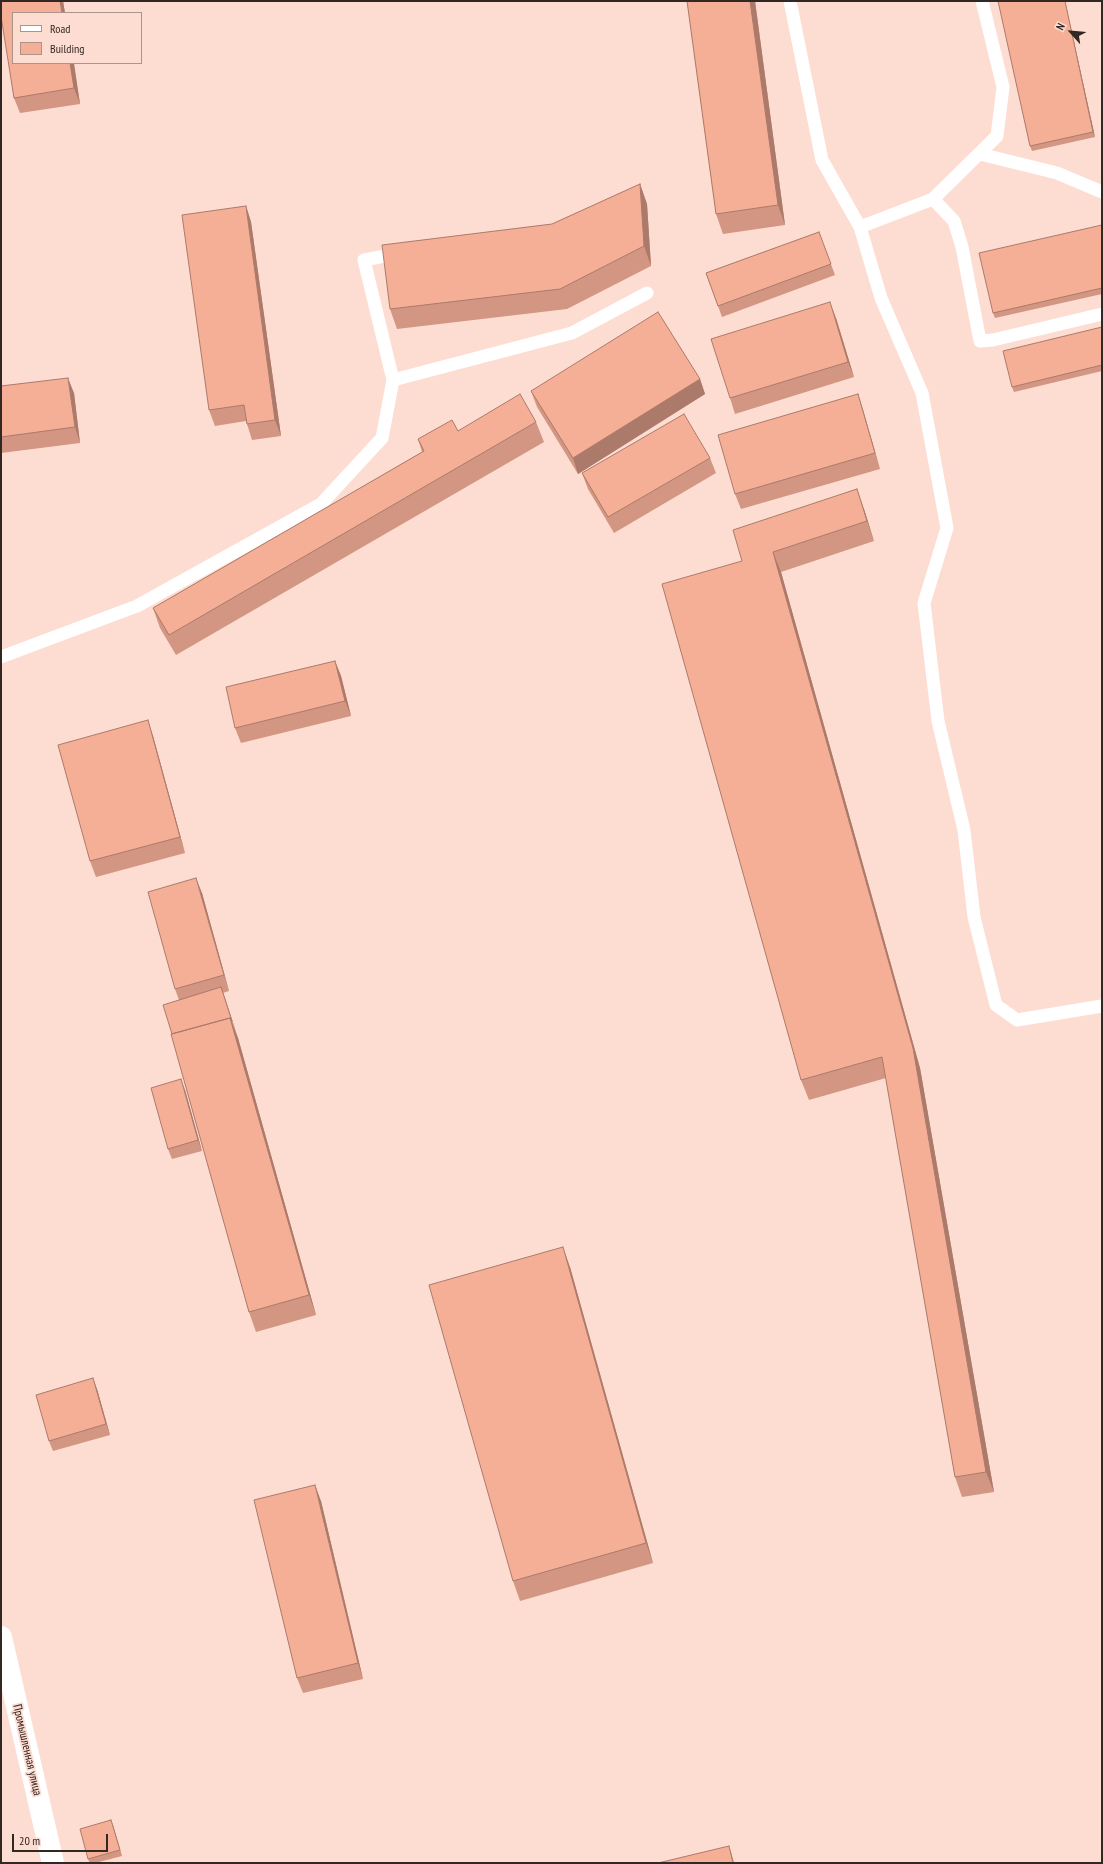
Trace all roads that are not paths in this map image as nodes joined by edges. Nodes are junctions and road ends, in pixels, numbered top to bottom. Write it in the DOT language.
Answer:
graph roads {
  1 [pos="790,1"];
  2 [pos="982,1"];
  3 [pos="980,154"];
  4 [pos="1102,192"];
  5 [pos="933,198"];
  6 [pos="860,228"];
  7 [pos="417,251"];
  8 [pos="647,293"];
  9 [pos="1102,314"];
  10 [pos="393,380"];
  11 [pos="1,657"];
  12 [pos="1102,1006"];
  13 [pos="1,1637"];
  14 [pos="53,1863"];
  1 -- 6 [label="lane"];
  2 -- 3 [label="lane"];
  3 -- 4 [label="lane"];
  3 -- 5 [label="lane"];
  5 -- 6 [label="lane"];
  5 -- 9 [label="lane"];
  6 -- 12 [label="lane"];
  7 -- 10 [label="lane"];
  8 -- 10 [label="lane"];
  10 -- 11 [label="lane"];
  13 -- 14 [label="street, Промышленная улица"];
}
